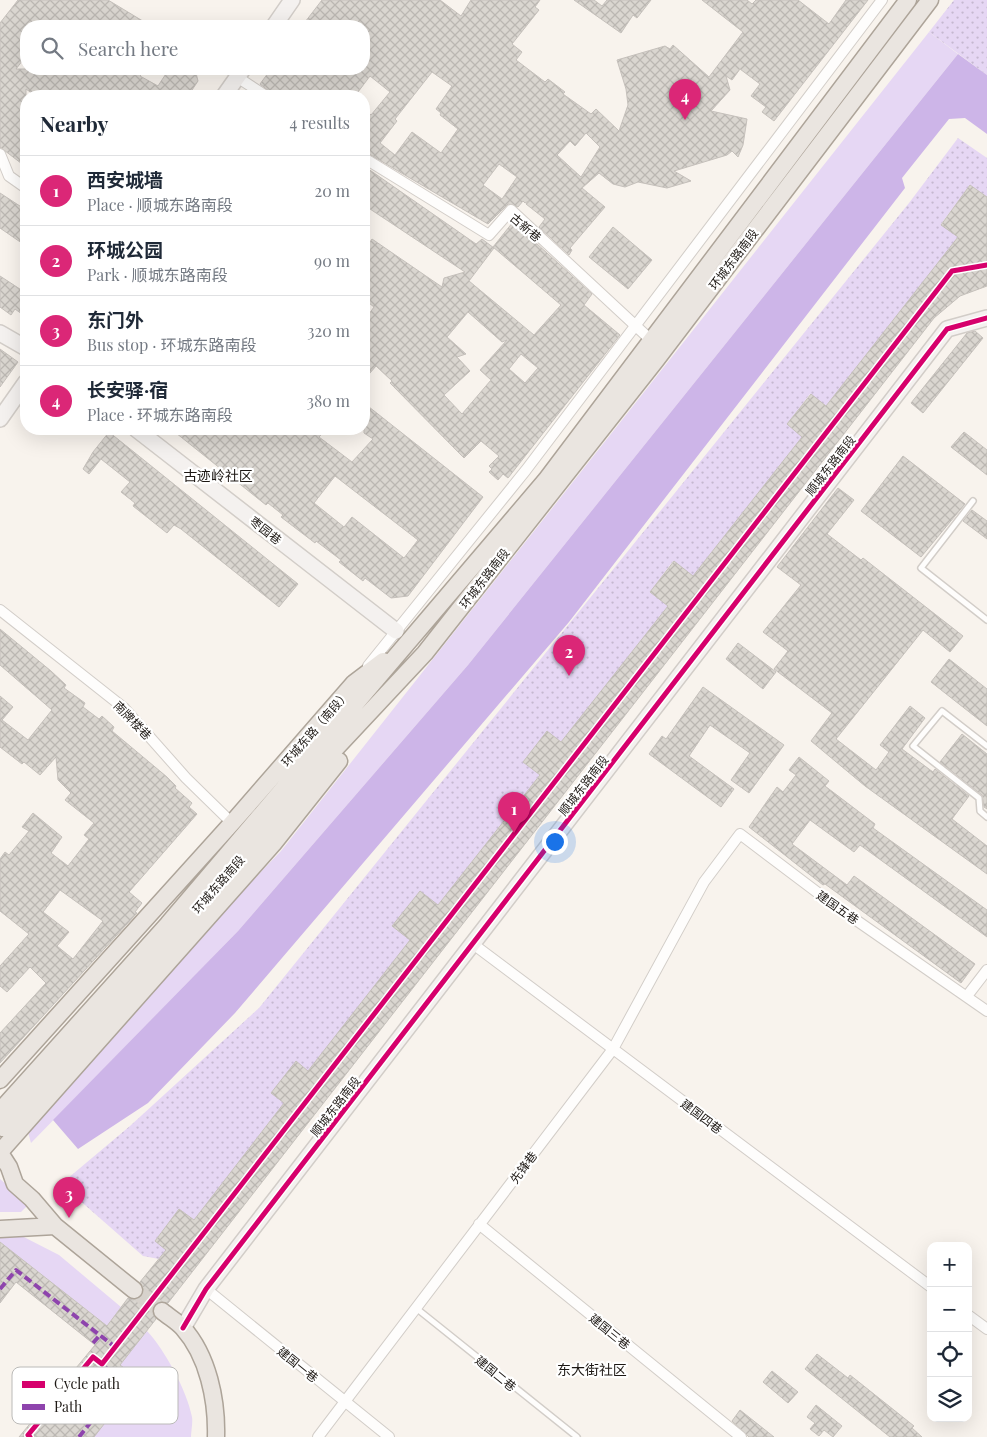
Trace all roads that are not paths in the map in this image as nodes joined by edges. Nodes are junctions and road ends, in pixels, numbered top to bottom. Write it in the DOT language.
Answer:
graph roads {
  1 [pos="292,0"];
  2 [pos="882,0"];
  3 [pos="908,0"];
  4 [pos="930,0"];
  5 [pos="278,20"];
  6 [pos="239,75"];
  7 [pos="242,75"];
  8 [pos="228,90"];
  9 [pos="259,90"];
  10 [pos="0,154"];
  11 [pos="370,162"];
  12 [pos="20,184"];
  13 [pos="987,318"];
  14 [pos="634,326"];
  15 [pos="0,333"];
  16 [pos="652,341"];
  17 [pos="20,345"];
  18 [pos="20,391"];
  19 [pos="0,419"];
  20 [pos="144,435"];
  21 [pos="973,501"];
  22 [pos="0,610"];
  23 [pos="987,620"];
  24 [pos="396,630"];
  25 [pos="408,642"];
  26 [pos="425,653"];
  27 [pos="354,683"];
  28 [pos="987,746"];
  29 [pos="987,817"];
  30 [pos="232,823"];
  31 [pos="704,882"];
  32 [pos="473,944"];
  33 [pos="987,970"];
  34 [pos="967,996"];
  35 [pos="987,1011"];
  36 [pos="613,1049"];
  37 [pos="0,1080"];
  38 [pos="0,1111"];
  39 [pos="3,1128"];
  40 [pos="0,1152"];
  41 [pos="479,1224"];
  42 [pos="55,1226"];
  43 [pos="0,1230"];
  44 [pos="927,1284"];
  45 [pos="206,1289"];
  46 [pos="134,1290"];
  47 [pos="416,1308"];
  48 [pos="162,1311"];
  49 [pos="972,1318"];
  50 [pos="183,1328"];
  51 [pos="987,1329"];
  52 [pos="344,1402"];
  53 [pos="216,1437"];
  54 [pos="318,1437"];
  55 [pos="389,1437"];
  56 [pos="577,1437"];
  57 [pos="741,1437"];
  1 -- 5 [label="street"];
  2 -- 14 [label="street"];
  3 -- 16 [label="main road, 环城东路南段"];
  4 -- 26 [label="main road, 环城东路南段"];
  6 -- 8 [label="street"];
  7 -- 9 [label="street"];
  10 -- 12 [label="street"];
  11 -- 14 [label="street, 古新巷"];
  13 -- 32 [label="street, 顺城东路南段"];
  14 -- 16 [label="street, 古新巷"];
  14 -- 24 [label="street"];
  15 -- 17 [label="street"];
  16 -- 25 [label="main road, 环城东路南段"];
  18 -- 19 [label="street"];
  20 -- 24 [label="street, 枣园巷"];
  21 -- 23 [label="lane"];
  22 -- 30 [label="street, 南牌楼巷"];
  24 -- 27 [label="street"];
  25 -- 27 [label="main road, 环城东路（南段）"];
  25 -- 38 [label="main road, 环城东路南段"];
  26 -- 39 [label="main road, 环城东路南段"];
  26 -- 40 [label="main road"];
  27 -- 30 [label="main road, 环城东路（南段）"];
  28 -- 29 [label="lane"];
  30 -- 37 [label="main road, 环城东路（南段）"];
  31 -- 34 [label="street, 建国五巷"];
  31 -- 36 [label="street, 先锋巷"];
  32 -- 36 [label="street, 建国四巷"];
  32 -- 45 [label="street, 顺城东路南段"];
  33 -- 34 [label="street"];
  34 -- 35 [label="street, 建国五巷"];
  36 -- 41 [label="street, 先锋巷"];
  36 -- 44 [label="street, 建国四巷"];
  40 -- 42 [label="main road"];
  41 -- 47 [label="street, 先锋巷"];
  41 -- 57 [label="street, 建国三巷"];
  42 -- 43 [label="main road"];
  42 -- 46 [label="main road"];
  45 -- 50 [label="street, 顺城东路南段"];
  45 -- 52 [label="street, 建国一巷"];
  47 -- 52 [label="street, 先锋巷"];
  47 -- 56 [label="lane, 建国二巷"];
  48 -- 50 [label="main road"];
  49 -- 51 [label="street"];
  50 -- 53 [label="main road"];
  52 -- 54 [label="street, 先锋巷"];
  52 -- 55 [label="street, 建国一巷"];
}
